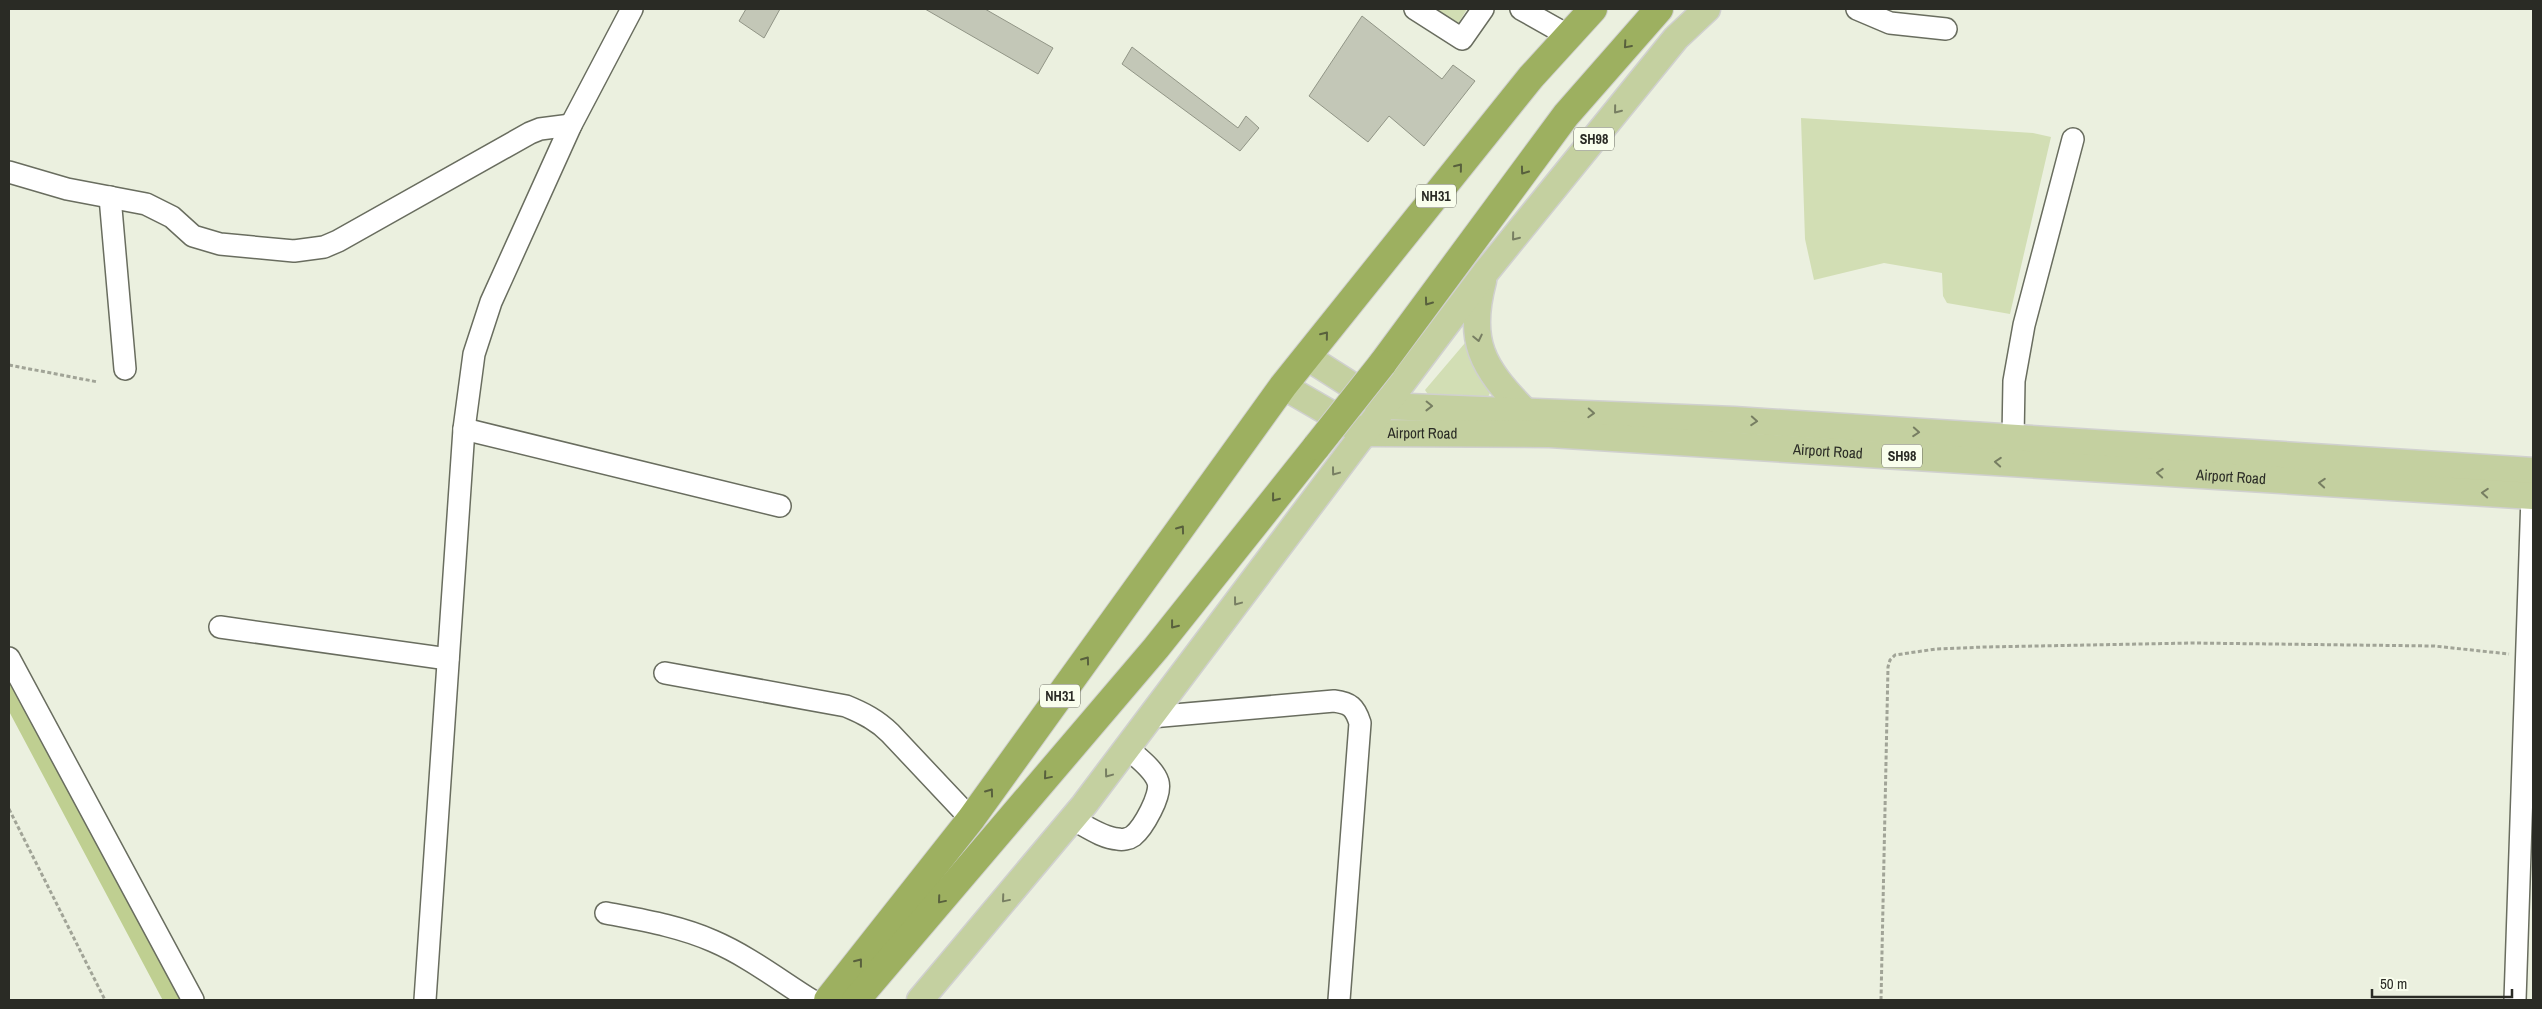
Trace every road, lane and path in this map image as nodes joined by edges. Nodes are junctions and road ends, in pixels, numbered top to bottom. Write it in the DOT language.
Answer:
graph roads {
  1 [pos="632,9"];
  2 [pos="1415,9"];
  3 [pos="1483,9"];
  4 [pos="1521,9"];
  5 [pos="1593,9"];
  6 [pos="1659,9"];
  7 [pos="1707,9"];
  8 [pos="1857,9"];
  9 [pos="1946,30"];
  10 [pos="1569,36"];
  11 [pos="571,125"];
  12 [pos="2073,139"];
  13 [pos="9,172"];
  14 [pos="110,197"];
  15 [pos="1485,273"];
  16 [pos="1307,357"];
  17 [pos="9,365"];
  18 [pos="124,369"];
  19 [pos="98,382"];
  20 [pos="1283,386"];
  21 [pos="1384,406"];
  22 [pos="1524,410"];
  23 [pos="464,429"];
  24 [pos="1364,433"];
  25 [pos="2013,438"];
  26 [pos="2533,484"];
  27 [pos="780,506"];
  28 [pos="220,627"];
  29 [pos="2527,656"];
  30 [pos="9,658"];
  31 [pos="448,659"];
  32 [pos="665,673"];
  33 [pos="1151,716"];
  34 [pos="1127,748"];
  35 [pos="9,809"];
  36 [pos="971,819"];
  37 [pos="1072,819"];
  38 [pos="606,912"];
  39 [pos="105,1000"];
  40 [pos="193,1000"];
  41 [pos="425,1000"];
  42 [pos="811,1000"];
  43 [pos="828,1000"];
  44 [pos="856,1000"];
  45 [pos="920,1000"];
  46 [pos="1339,1000"];
  47 [pos="1881,1000"];
  48 [pos="2515,1000"];
  1 -- 11 [label="street"];
  2 -- 3 [label="street"];
  4 -- 10 [label="street"];
  5 -- 10 [label="highway, NH31"];
  6 -- 44 [label="highway, NH31, one-way, bridge"];
  7 -- 15 [label="main road, SH98, one-way"];
  8 -- 9 [label="street"];
  16 -- 10 [label="highway, NH31, one-way"];
  11 -- 14 [label="street"];
  11 -- 23 [label="street"];
  12 -- 25 [label="street"];
  13 -- 14 [label="street"];
  14 -- 18 [label="street"];
  15 -- 21 [label="main road, SH98"];
  15 -- 22 [label="main road, one-way"];
  16 -- 20 [label="highway, NH31"];
  16 -- 21 [label="main road"];
  17 -- 19 [label="path"];
  20 -- 24 [label="main road, Airport Road / SH98"];
  36 -- 20 [label="highway, NH31, one-way"];
  21 -- 22 [label="main road, SH98, one-way"];
  21 -- 24 [label="main road, SH98"];
  22 -- 25 [label="main road, SH98, one-way"];
  23 -- 27 [label="street"];
  23 -- 31 [label="street"];
  26 -- 24 [label="main road, Airport Road / SH98, one-way"];
  24 -- 33 [label="main road, one-way"];
  25 -- 26 [label="main road, SH98"];
  26 -- 29 [label="street"];
  28 -- 31 [label="street"];
  29 -- 47 [label="path"];
  29 -- 48 [label="street"];
  30 -- 40 [label="street"];
  31 -- 41 [label="street"];
  32 -- 36 [label="street"];
  33 -- 34 [label="main road"];
  33 -- 46 [label="street"];
  34 -- 37 [label="main road, one-way"];
  34 -- 37 [label="street"];
  35 -- 39 [label="path"];
  43 -- 36 [label="highway, NH31, one-way"];
  37 -- 45 [label="main road, one-way"];
  38 -- 42 [label="street"];
}
